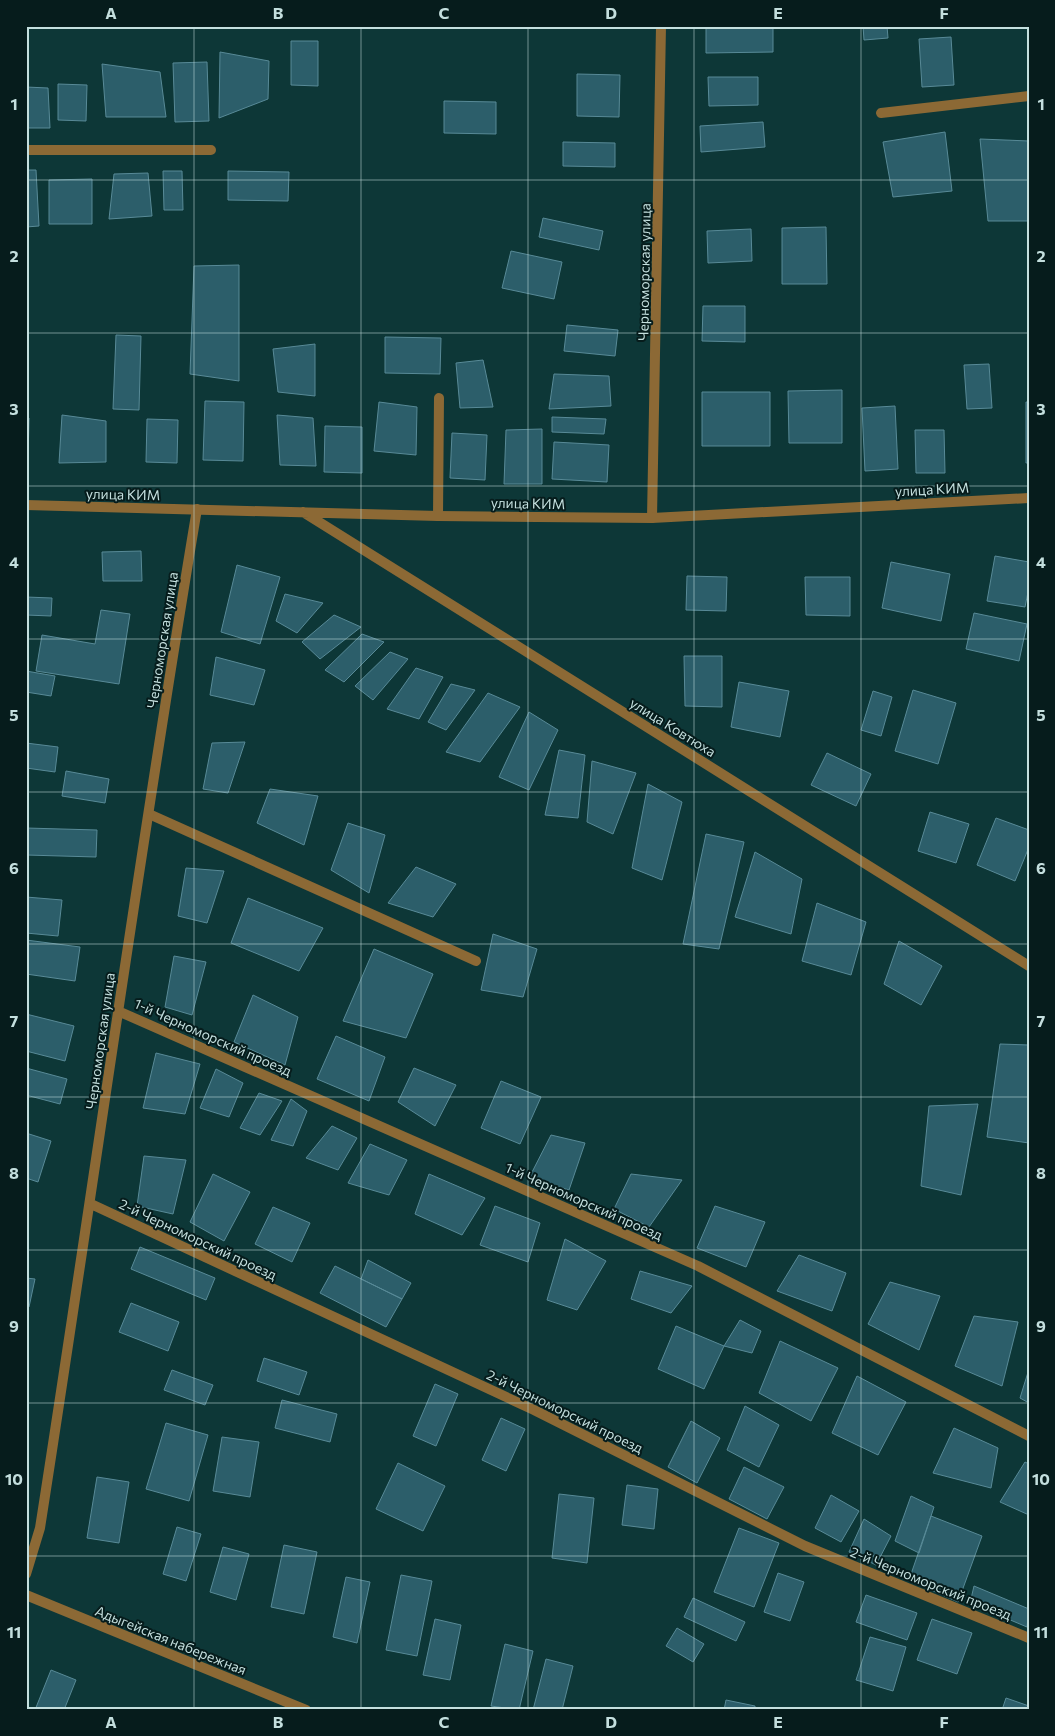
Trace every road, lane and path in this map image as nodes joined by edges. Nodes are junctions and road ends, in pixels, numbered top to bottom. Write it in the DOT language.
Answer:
graph roads {
  1 [pos="661,26"];
  2 [pos="1029,96"];
  3 [pos="880,113"];
  4 [pos="26,150"];
  5 [pos="211,150"];
  6 [pos="439,398"];
  7 [pos="1029,498"];
  8 [pos="26,505"];
  9 [pos="197,509"];
  10 [pos="303,512"];
  11 [pos="438,516"];
  12 [pos="652,518"];
  13 [pos="149,814"];
  14 [pos="476,961"];
  15 [pos="1029,966"];
  16 [pos="118,1011"];
  17 [pos="91,1204"];
  18 [pos="1029,1436"];
  19 [pos="26,1574"];
  20 [pos="26,1596"];
  21 [pos="1029,1638"];
  22 [pos="306,1710"];
  1 -- 12 [label="street, Черноморская улица"];
  2 -- 3 [label="street"];
  4 -- 5 [label="street"];
  6 -- 11 [label="street"];
  7 -- 12 [label="street, улица КИМ"];
  8 -- 9 [label="street, улица КИМ"];
  9 -- 10 [label="street, улица КИМ"];
  9 -- 13 [label="street, Черноморская улица"];
  10 -- 11 [label="street, улица КИМ"];
  10 -- 15 [label="street, улица Ковтюха"];
  11 -- 12 [label="street, улица КИМ"];
  13 -- 14 [label="street"];
  13 -- 16 [label="street, Черноморская улица"];
  16 -- 17 [label="street, Черноморская улица"];
  16 -- 18 [label="street, 1-й Черноморский проезд"];
  17 -- 19 [label="street, Черноморская улица"];
  17 -- 21 [label="street, 2-й Черноморский проезд"];
  20 -- 22 [label="street, Адыгейская набережная"];
}
